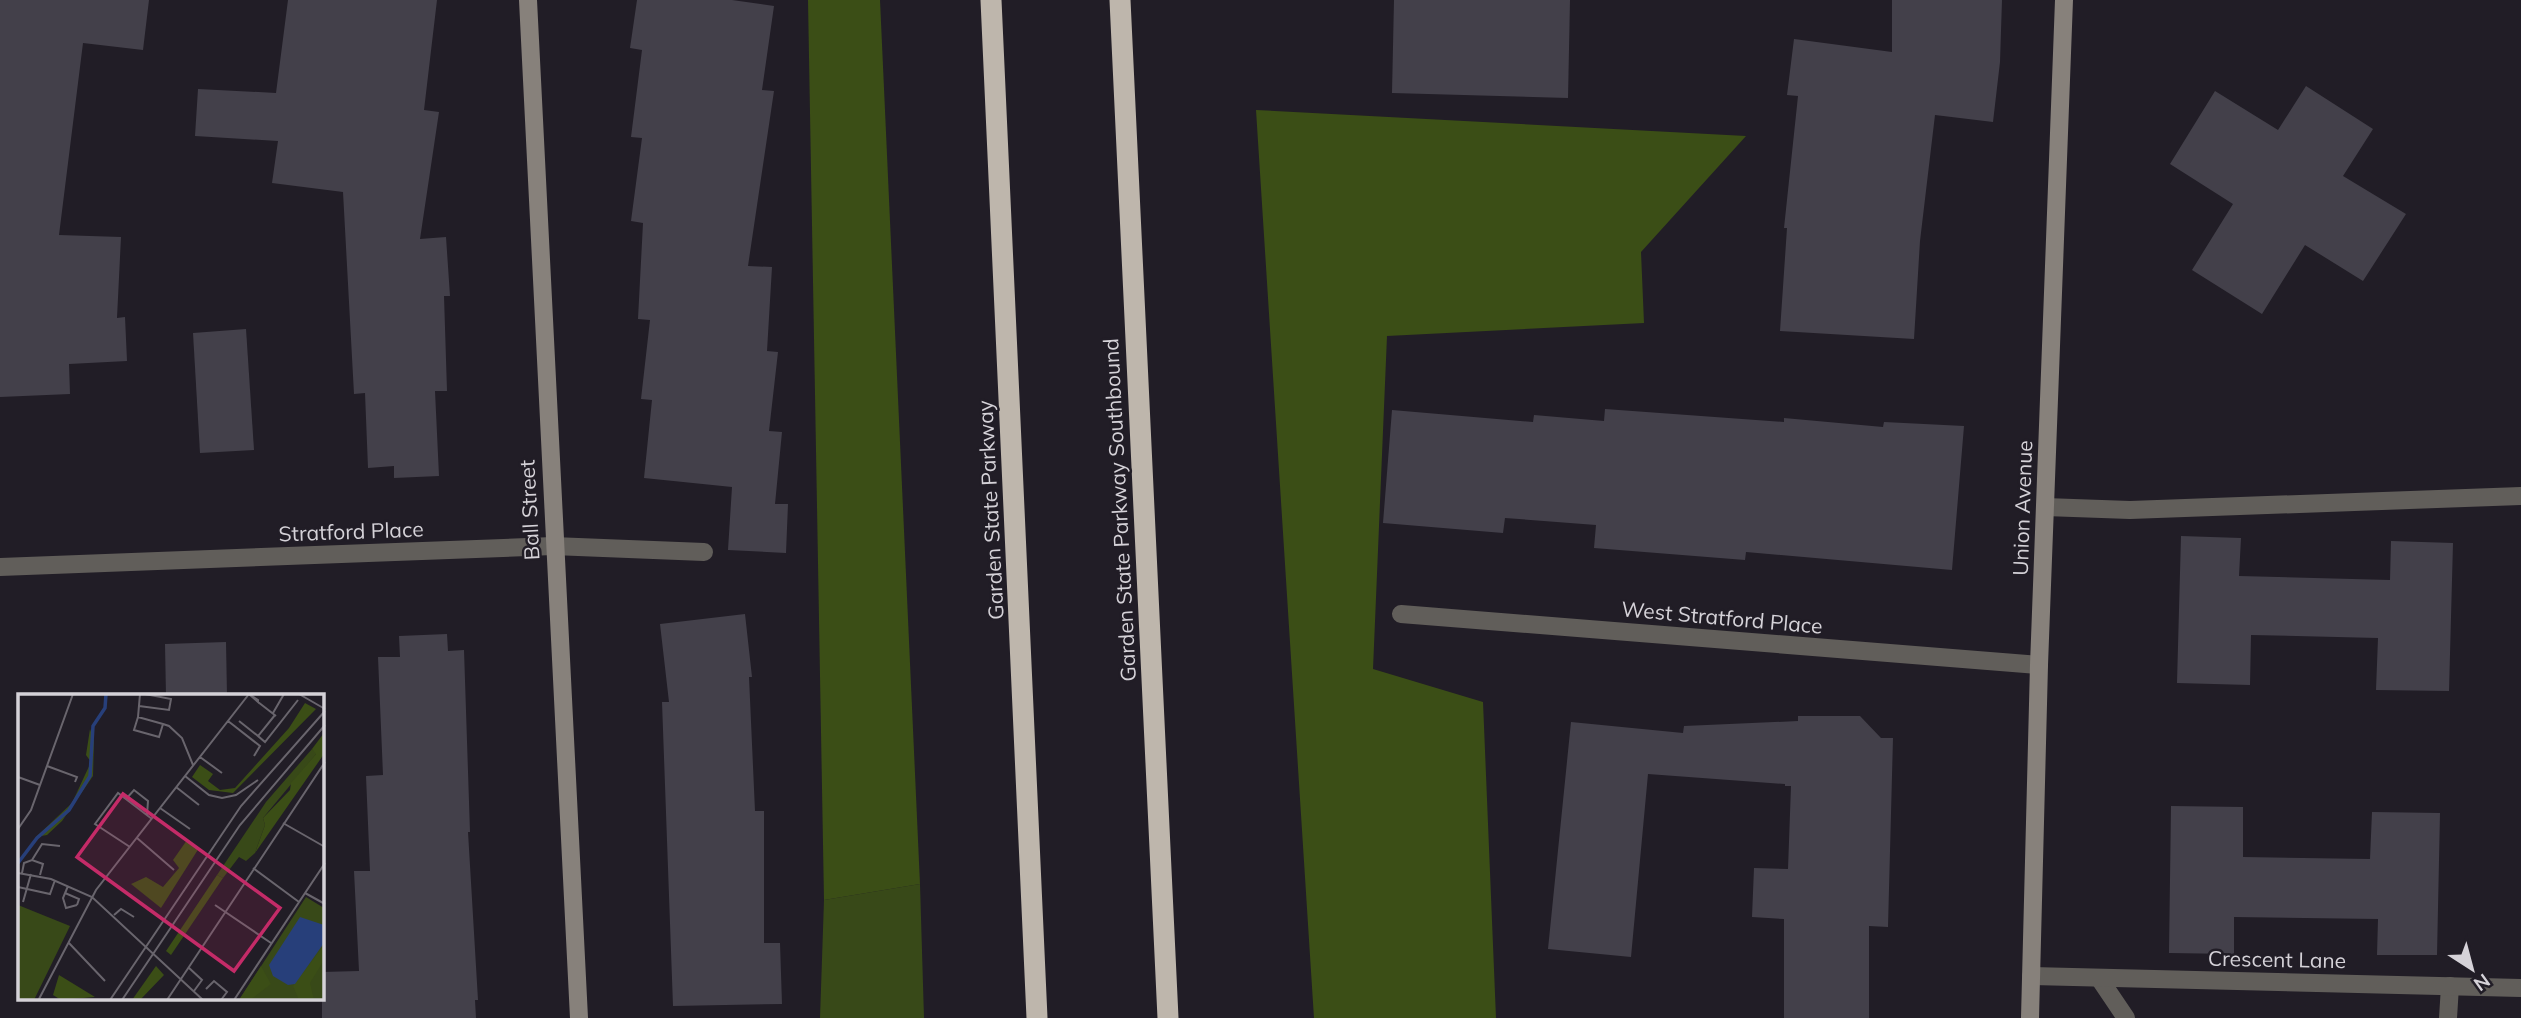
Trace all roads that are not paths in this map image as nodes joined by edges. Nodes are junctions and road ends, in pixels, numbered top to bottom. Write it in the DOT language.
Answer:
graph roads {
  1 [pos="528,0"];
  2 [pos="992,0"];
  3 [pos="1120,0"];
  4 [pos="2064,0"];
  5 [pos="2521,496"];
  6 [pos="2045,507"];
  7 [pos="554,546"];
  8 [pos="704,552"];
  9 [pos="0,567"];
  10 [pos="1401,614"];
  11 [pos="2039,665"];
  12 [pos="2031,976"];
  13 [pos="2099,978"];
  14 [pos="2450,986"];
  15 [pos="2521,988"];
  16 [pos="579,1018"];
  17 [pos="1037,1018"];
  18 [pos="1168,1018"];
  19 [pos="2030,1018"];
  20 [pos="2126,1018"];
  21 [pos="2448,1018"];
  1 -- 7 [label="main road, Ball Street"];
  2 -- 17 [label="highway, Garden State Parkway"];
  3 -- 18 [label="highway, Garden State Parkway Southbound"];
  4 -- 6 [label="main road, Union Avenue"];
  5 -- 6 [label="street"];
  6 -- 11 [label="main road, Union Avenue"];
  7 -- 8 [label="street, Stratford Place"];
  7 -- 9 [label="street, Stratford Place"];
  7 -- 16 [label="main road, Ball Street"];
  10 -- 11 [label="street, West Stratford Place"];
  11 -- 12 [label="main road, Union Avenue"];
  12 -- 13 [label="street, Crescent Lane"];
  12 -- 19 [label="main road, Union Avenue"];
  13 -- 14 [label="street, Crescent Lane"];
  13 -- 20 [label="street"];
  14 -- 15 [label="street, Crescent Lane"];
  14 -- 21 [label="street"];
}
